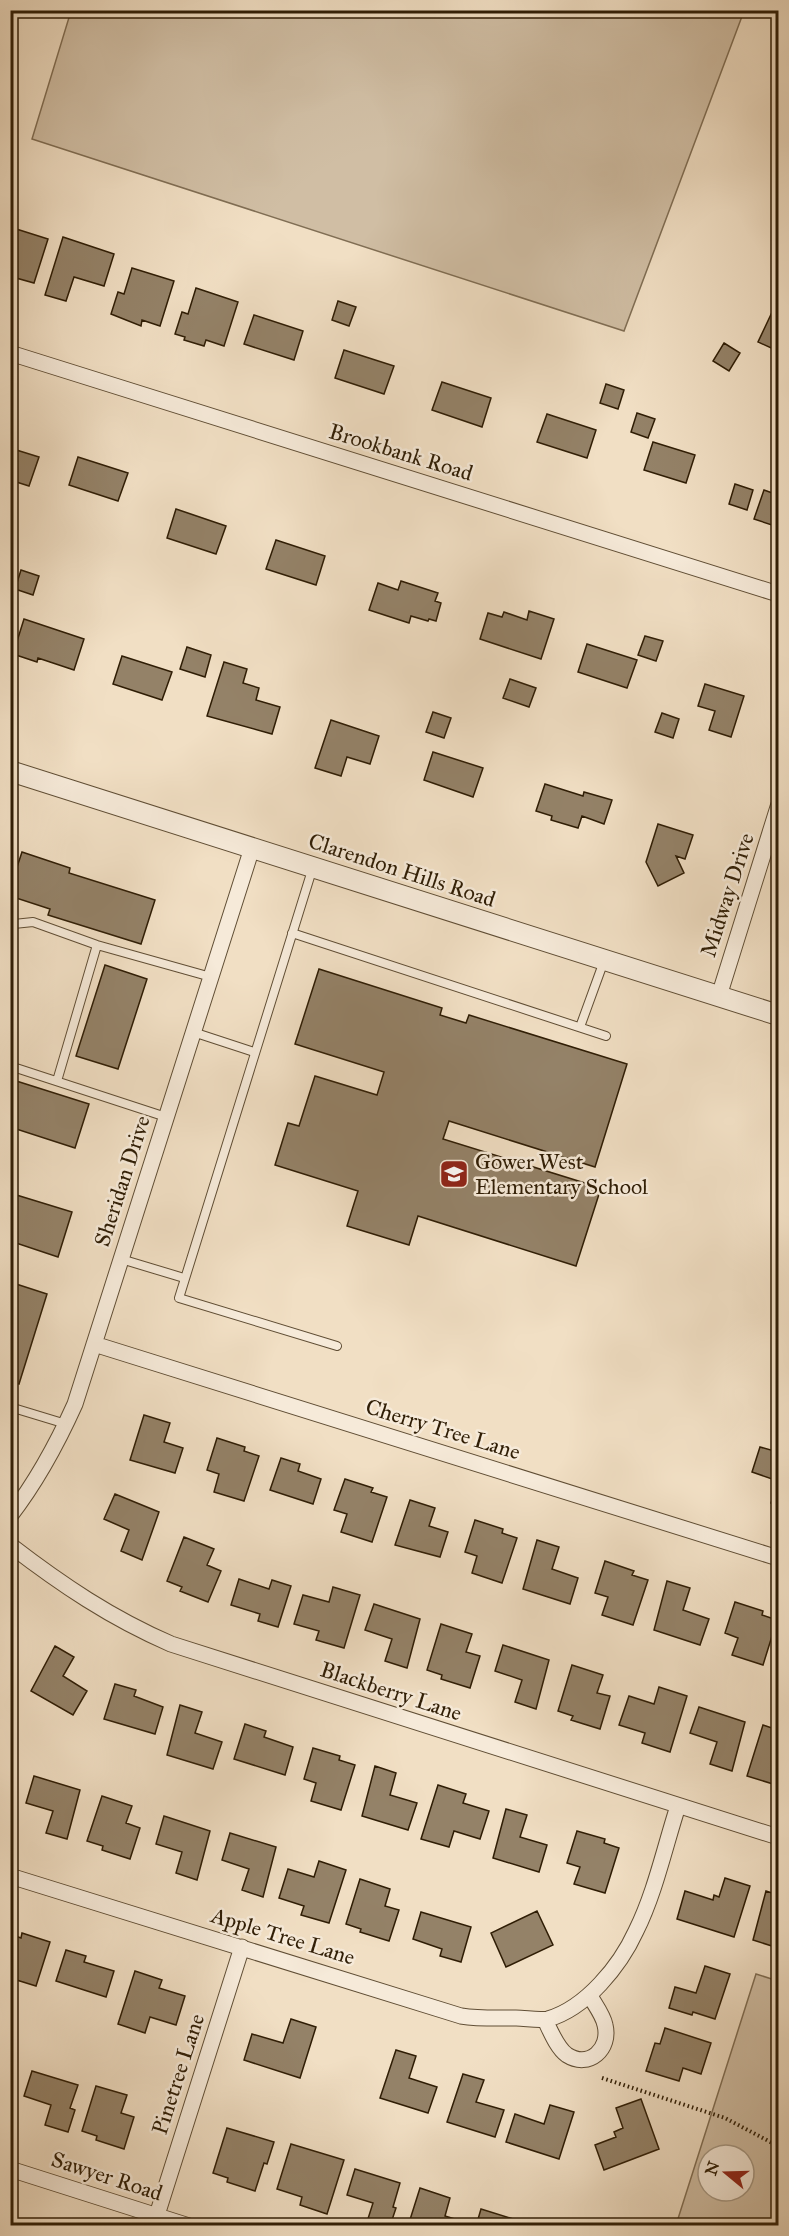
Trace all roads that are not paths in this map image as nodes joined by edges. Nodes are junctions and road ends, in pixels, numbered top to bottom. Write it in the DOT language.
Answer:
graph roads {
  1 [pos="10,353"];
  2 [pos="778,594"];
  3 [pos="10,771"];
  4 [pos="778,807"];
  5 [pos="252,848"];
  6 [pos="313,867"];
  7 [pos="10,929"];
  8 [pos="292,933"];
  9 [pos="97,945"];
  10 [pos="604,960"];
  11 [pos="211,977"];
  12 [pos="719,996"];
  13 [pos="778,1015"];
  14 [pos="580,1028"];
  15 [pos="193,1032"];
  16 [pos="606,1036"];
  17 [pos="254,1052"];
  18 [pos="10,1066"];
  19 [pos="57,1081"];
  20 [pos="166,1117"];
  21 [pos="121,1259"];
  22 [pos="184,1278"];
  23 [pos="94,1344"];
  24 [pos="337,1346"];
  25 [pos="10,1407"];
  26 [pos="66,1424"];
  27 [pos="10,1516"];
  28 [pos="10,1545"];
  29 [pos="778,1558"];
  30 [pos="678,1806"];
  31 [pos="778,1837"];
  32 [pos="10,1876"];
  33 [pos="242,1947"];
  34 [pos="590,1996"];
  35 [pos="544,2020"];
  36 [pos="10,2169"];
  37 [pos="157,2215"];
  38 [pos="189,2226"];
  1 -- 2 [label="street, Brookbank Road"];
  3 -- 5 [label="street, Clarendon Hills Road"];
  4 -- 12 [label="street, Midway Drive"];
  5 -- 6 [label="street, Clarendon Hills Road"];
  5 -- 11 [label="street, Sheridan Drive"];
  6 -- 8 [label="lane"];
  6 -- 10 [label="street, Clarendon Hills Road"];
  7 -- 9 [label="lane"];
  8 -- 14 [label="lane"];
  8 -- 17 [label="lane"];
  9 -- 11 [label="lane"];
  9 -- 19 [label="lane"];
  10 -- 12 [label="street, Clarendon Hills Road"];
  10 -- 14 [label="lane"];
  11 -- 15 [label="street, Sheridan Drive"];
  12 -- 13 [label="street, Clarendon Hills Road"];
  14 -- 16 [label="lane"];
  15 -- 17 [label="lane"];
  15 -- 20 [label="street, Sheridan Drive"];
  17 -- 22 [label="lane"];
  18 -- 19 [label="lane"];
  19 -- 20 [label="lane"];
  20 -- 21 [label="street, Sheridan Drive"];
  21 -- 22 [label="lane"];
  21 -- 23 [label="street, Sheridan Drive"];
  22 -- 24 [label="lane"];
  23 -- 26 [label="street, Sheridan Drive"];
  23 -- 29 [label="street, Cherry Tree Lane"];
  25 -- 26 [label="lane"];
  26 -- 27 [label="street, Sheridan Drive"];
  28 -- 30 [label="street, Blackberry Lane"];
  30 -- 31 [label="street, Blackberry Lane"];
  30 -- 34 [label="street, Apple Tree Lane"];
  32 -- 33 [label="street, Apple Tree Lane"];
  33 -- 35 [label="street, Apple Tree Lane"];
  33 -- 37 [label="street, Pinetree Lane"];
  34 -- 35 [label="street, Apple Tree Lane"];
  34 -- 35 [label="street"];
  36 -- 37 [label="street, Sawyer Road"];
  37 -- 38 [label="street, Sawyer Road"];
}
